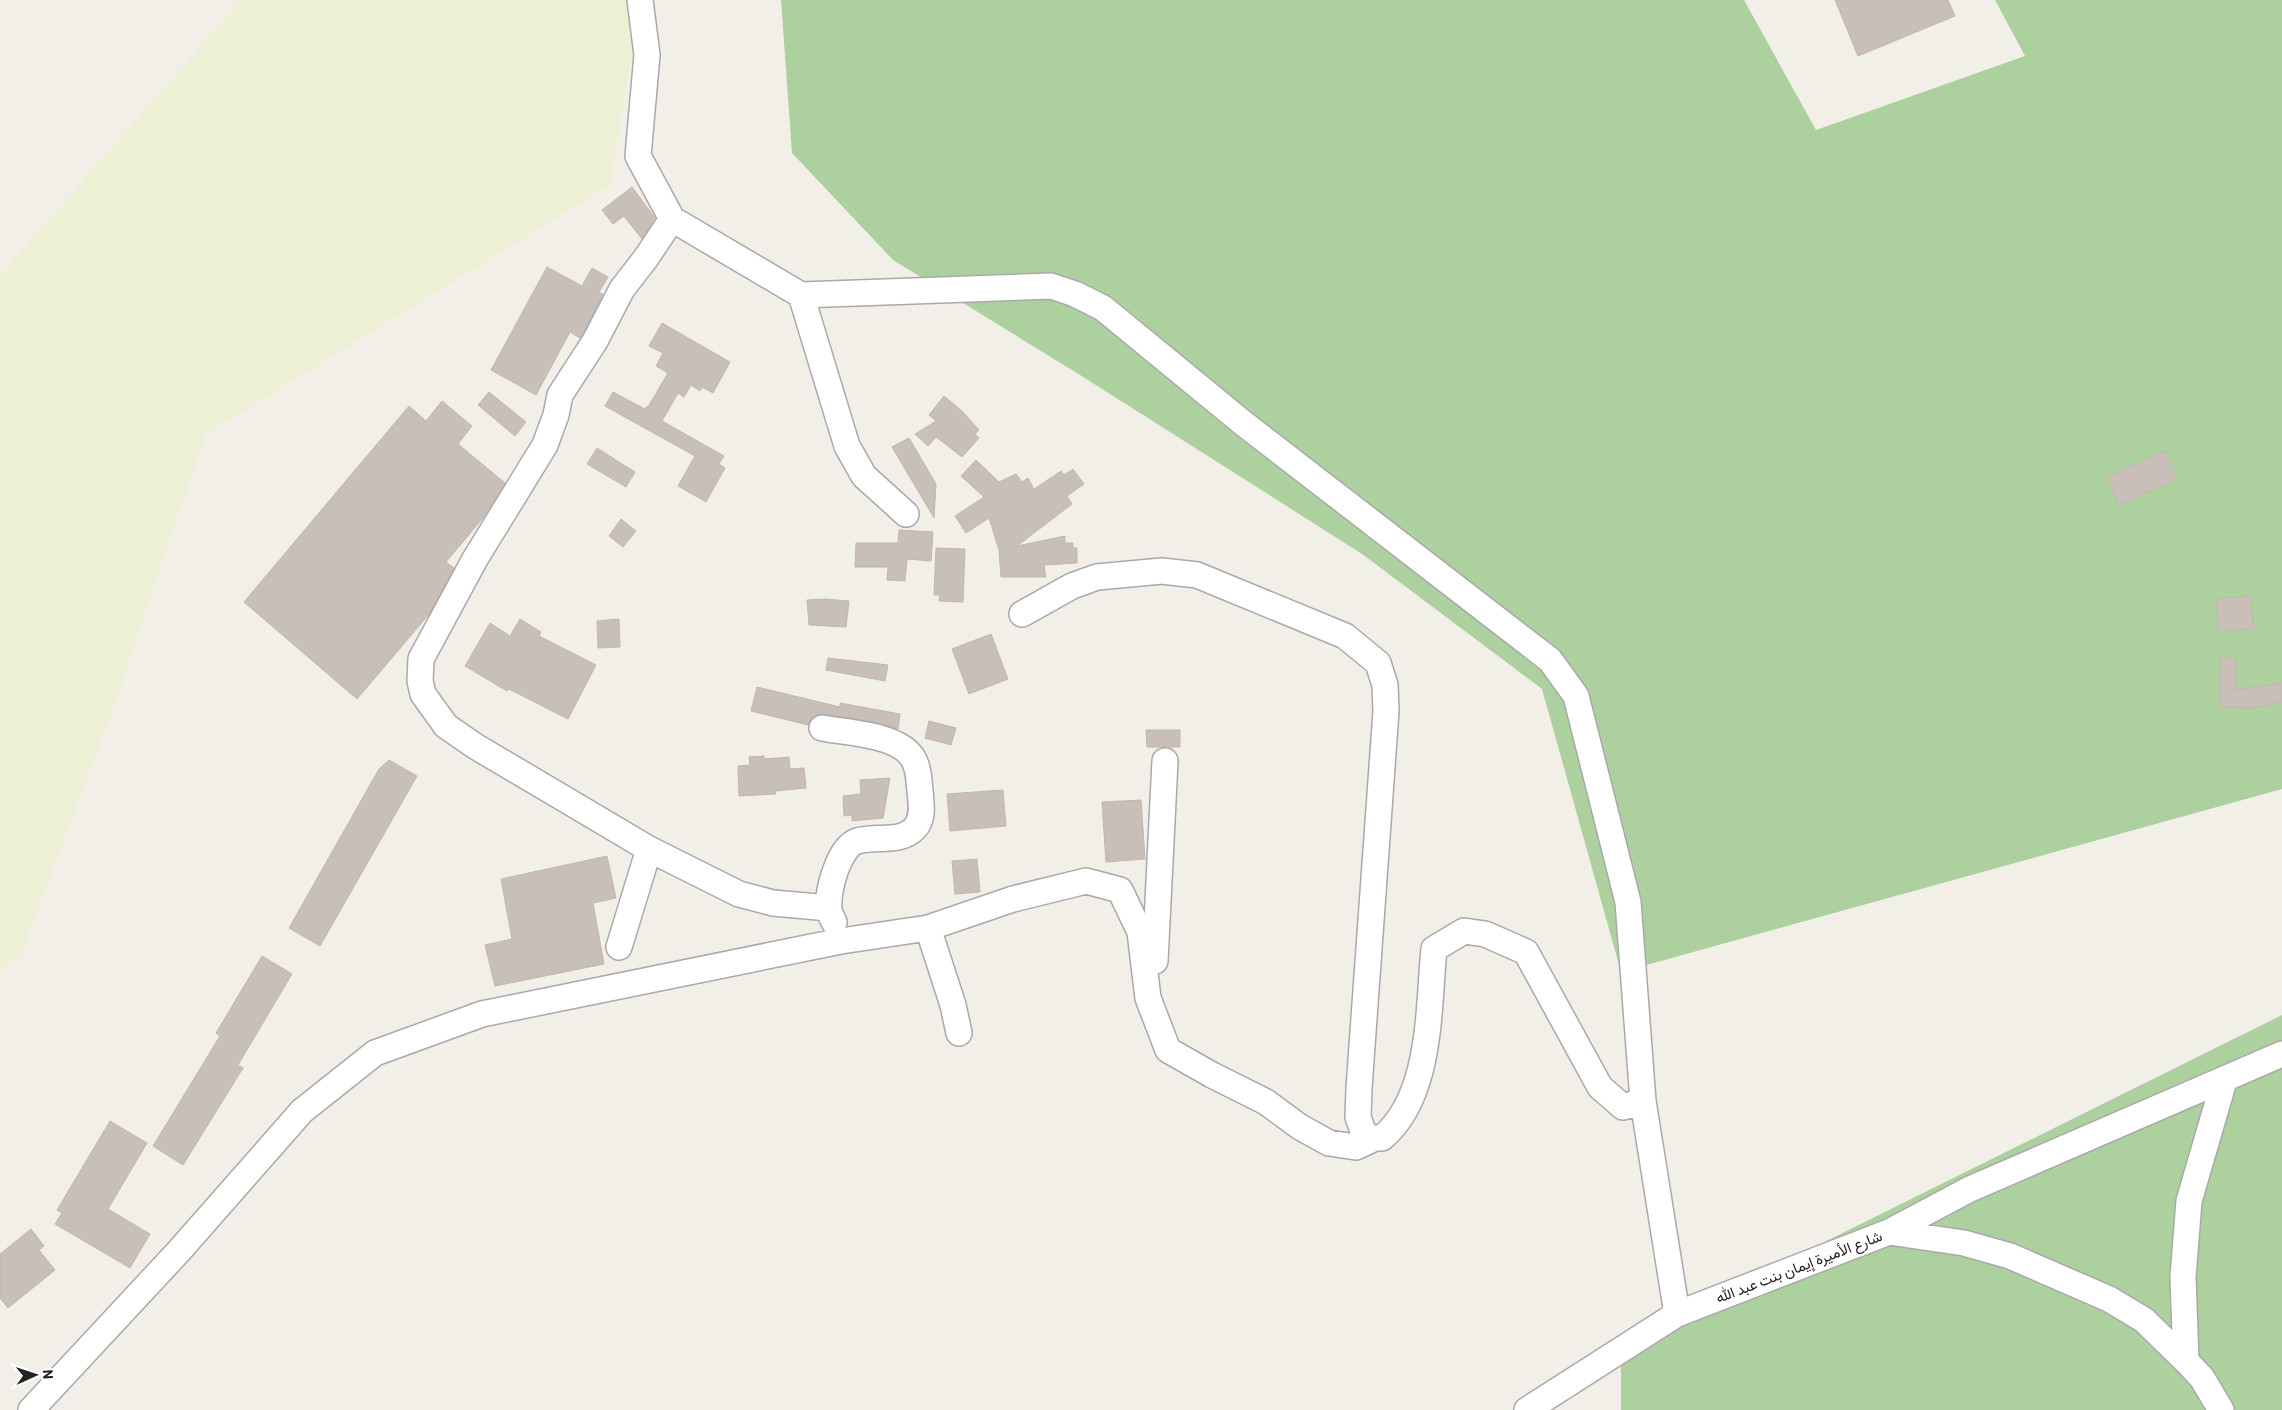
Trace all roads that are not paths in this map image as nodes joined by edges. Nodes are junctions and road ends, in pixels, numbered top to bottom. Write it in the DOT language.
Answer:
graph roads {
  1 [pos="640,0"];
  2 [pos="672,219"];
  3 [pos="801,295"];
  4 [pos="906,514"];
  5 [pos="1022,614"];
  6 [pos="822,728"];
  7 [pos="1165,761"];
  8 [pos="650,849"];
  9 [pos="829,908"];
  10 [pos="928,928"];
  11 [pos="841,941"];
  12 [pos="619,947"];
  13 [pos="1148,998"];
  14 [pos="959,1033"];
  15 [pos="2282,1054"];
  16 [pos="2224,1081"];
  17 [pos="1643,1101"];
  18 [pos="1375,1138"];
  19 [pos="1889,1232"];
  20 [pos="1678,1314"];
  21 [pos="2186,1361"];
  22 [pos="31,1410"];
  23 [pos="1527,1410"];
  24 [pos="2221,1410"];
  1 -- 2 [label="street"];
  2 -- 3 [label="street"];
  2 -- 8 [label="street"];
  3 -- 4 [label="street"];
  3 -- 17 [label="street"];
  5 -- 18 [label="street"];
  6 -- 9 [label="street"];
  7 -- 13 [label="street"];
  8 -- 9 [label="street"];
  8 -- 12 [label="street"];
  9 -- 11 [label="street"];
  10 -- 11 [label="street"];
  10 -- 13 [label="street"];
  10 -- 14 [label="street"];
  11 -- 22 [label="street"];
  13 -- 18 [label="street"];
  15 -- 16 [label="street"];
  16 -- 19 [label="street"];
  16 -- 21 [label="street"];
  17 -- 18 [label="street"];
  17 -- 20 [label="street"];
  19 -- 20 [label="street, شارع الأميرة إيمان بنت عبد الله"];
  19 -- 21 [label="street, شارع الأميرة إيمان بنت عبد الله"];
  20 -- 23 [label="street, شارع الأميرة إيمان بنت عبد الله"];
  21 -- 24 [label="street, شارع الأميرة إيمان بنت عبد الله"];
}
